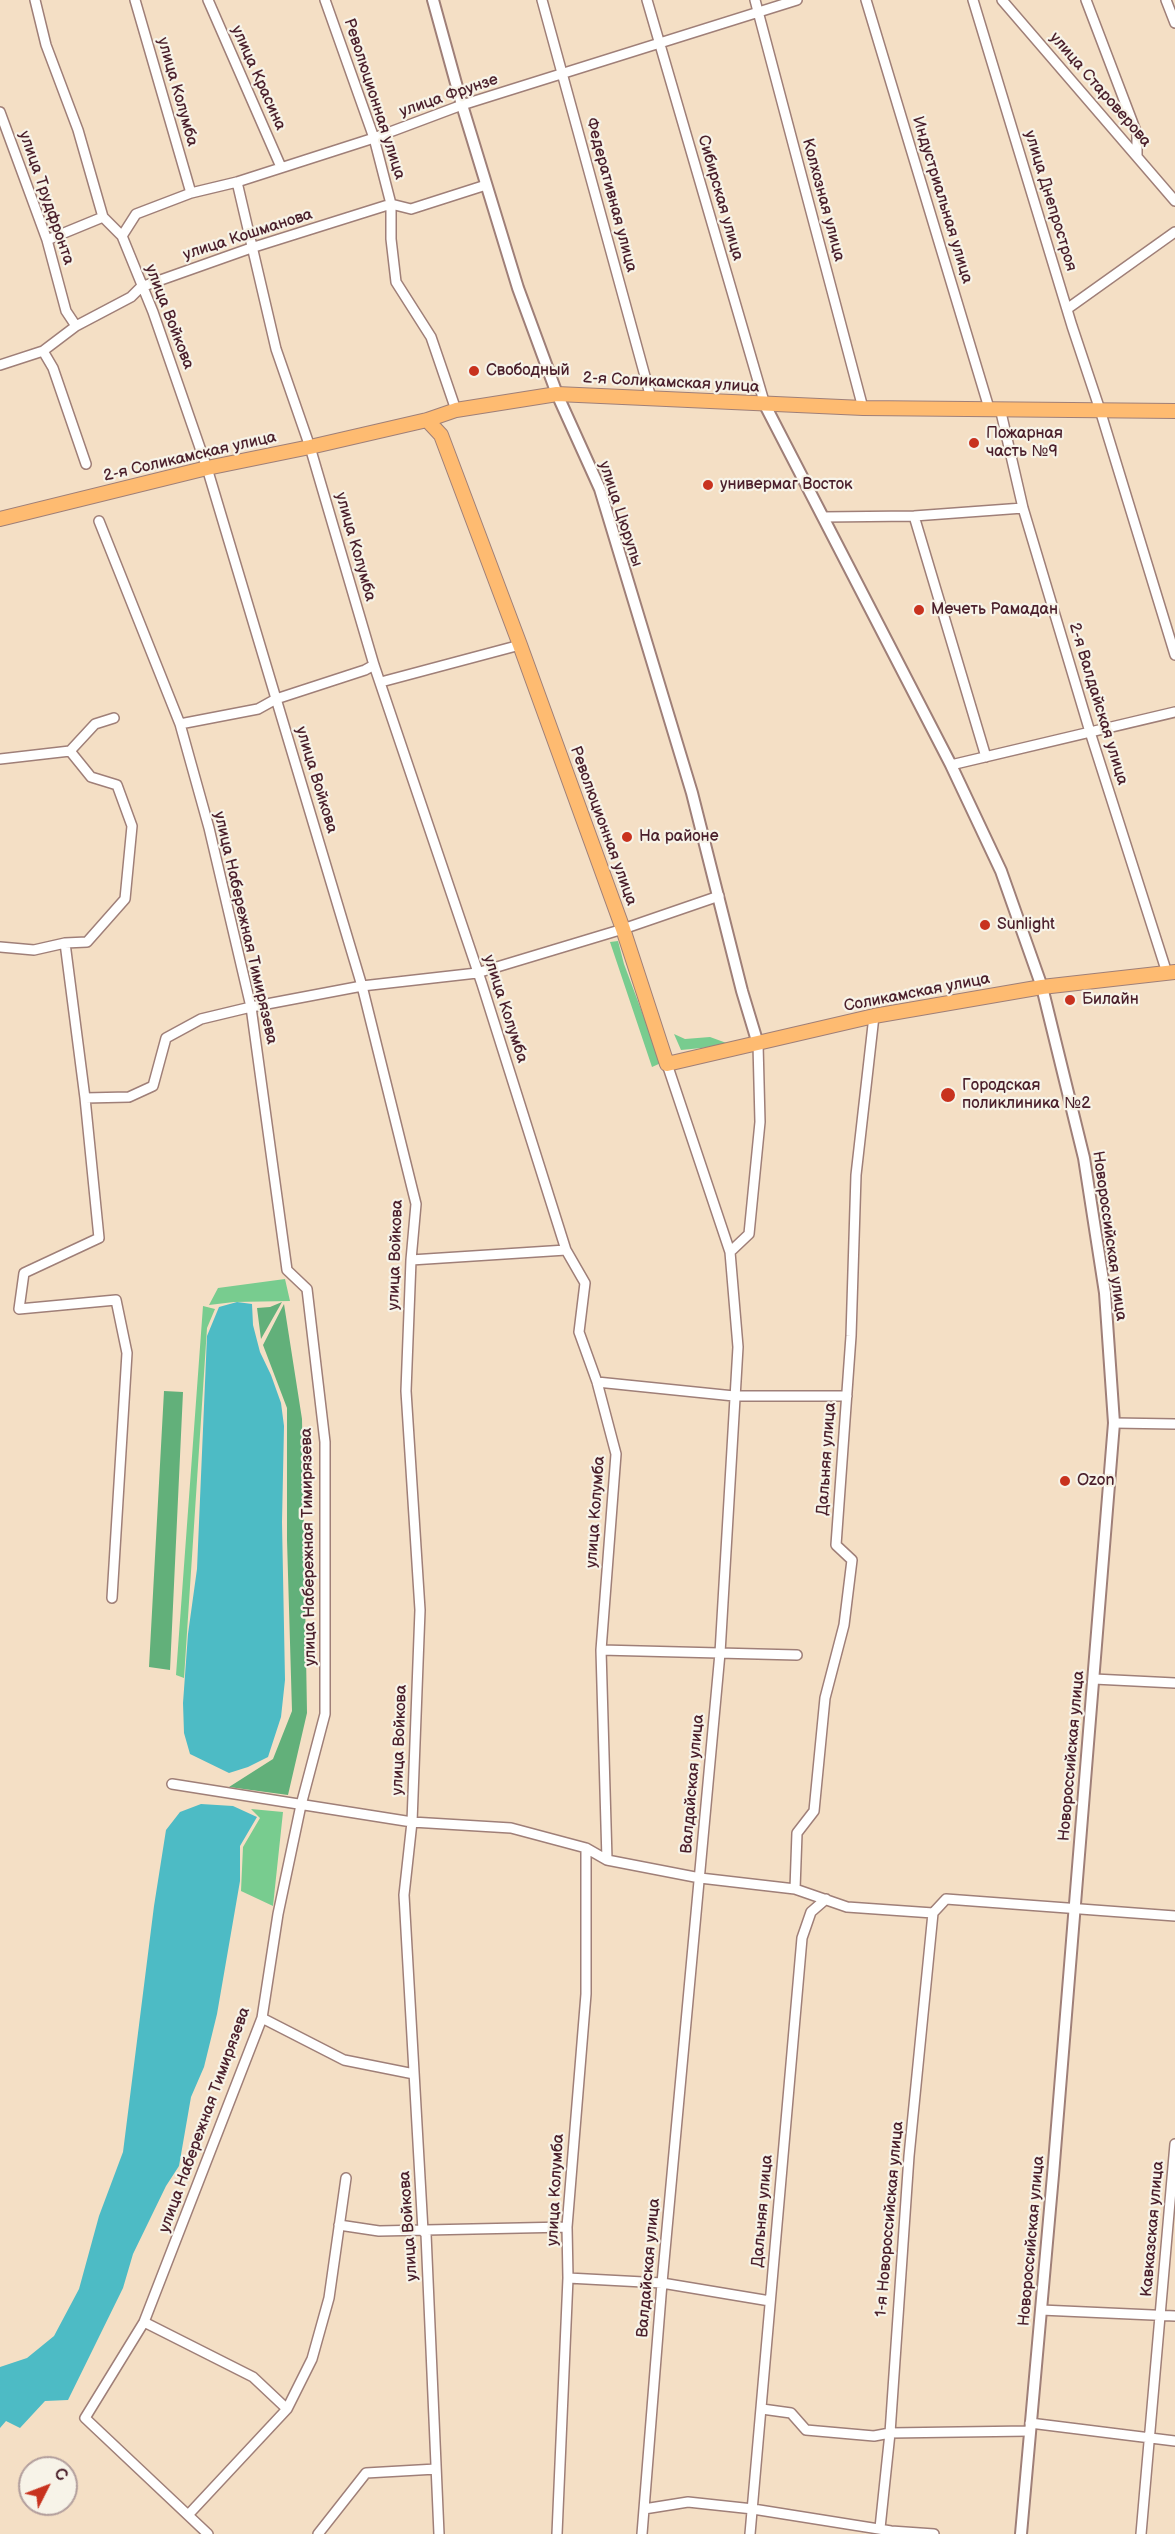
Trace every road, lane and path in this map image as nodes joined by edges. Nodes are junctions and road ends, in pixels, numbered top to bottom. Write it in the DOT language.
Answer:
graph roads {
  1 [pos="35,0"];
  2 [pos="135,0"];
  3 [pos="208,0"];
  4 [pos="325,0"];
  5 [pos="433,0"];
  6 [pos="542,0"];
  7 [pos="647,0"];
  8 [pos="755,0"];
  9 [pos="797,0"];
  10 [pos="866,0"];
  11 [pos="973,0"];
  12 [pos="1002,0"];
  13 [pos="1086,0"];
  14 [pos="1166,0"];
  15 [pos="758,12"];
  16 [pos="1175,22"];
  17 [pos="659,44"];
  18 [pos="562,74"];
  19 [pos="462,105"];
  20 [pos="0,112"];
  21 [pos="374,138"];
  22 [pos="1137,154"];
  23 [pos="281,167"];
  24 [pos="237,182"];
  25 [pos="486,185"];
  26 [pos="191,193"];
  27 [pos="1175,201"];
  28 [pos="391,204"];
  29 [pos="103,217"];
  30 [pos="1175,232"];
  31 [pos="122,236"];
  32 [pos="47,240"];
  33 [pos="251,248"];
  34 [pos="141,287"];
  35 [pos="1068,309"];
  36 [pos="76,326"];
  37 [pos="43,351"];
  38 [pos="0,365"];
  39 [pos="557,394"];
  40 [pos="651,398"];
  41 [pos="765,405"];
  42 [pos="863,408"];
  43 [pos="995,408"];
  44 [pos="456,410"];
  45 [pos="1100,410"];
  46 [pos="1175,411"];
  47 [pos="426,420"];
  48 [pos="310,447"];
  49 [pos="86,464"];
  50 [pos="207,468"];
  51 [pos="1023,508"];
  52 [pos="914,516"];
  53 [pos="823,517"];
  54 [pos="0,519"];
  55 [pos="99,521"];
  56 [pos="520,645"];
  57 [pos="1175,655"];
  58 [pos="374,665"];
  59 [pos="381,682"];
  60 [pos="276,699"];
  61 [pos="1175,712"];
  62 [pos="114,718"];
  63 [pos="180,724"];
  64 [pos="1090,732"];
  65 [pos="70,751"];
  66 [pos="986,757"];
  67 [pos="0,759"];
  68 [pos="951,765"];
  69 [pos="719,896"];
  70 [pos="623,929"];
  71 [pos="65,943"];
  72 [pos="0,947"];
  73 [pos="1171,972"];
  74 [pos="477,973"];
  75 [pos="362,986"];
  76 [pos="1042,987"];
  77 [pos="251,1007"];
  78 [pos="874,1016"];
  79 [pos="758,1044"];
  80 [pos="667,1064"];
  81 [pos="85,1098"];
  82 [pos="566,1250"];
  83 [pos="730,1252"];
  84 [pos="411,1260"];
  85 [pos="597,1382"];
  86 [pos="734,1396"];
  87 [pos="847,1396"];
  88 [pos="1114,1423"];
  89 [pos="1175,1425"];
  90 [pos="112,1598"];
  91 [pos="601,1650"];
  92 [pos="720,1653"];
  93 [pos="796,1655"];
  94 [pos="1094,1680"];
  95 [pos="1175,1683"];
  96 [pos="172,1784"];
  97 [pos="301,1805"];
  98 [pos="412,1822"];
  99 [pos="586,1848"];
  100 [pos="607,1860"];
  101 [pos="700,1878"];
  102 [pos="795,1889"];
  103 [pos="826,1899"];
  104 [pos="1074,1907"];
  105 [pos="933,1912"];
  106 [pos="1175,1916"];
  107 [pos="262,2018"];
  108 [pos="414,2074"];
  109 [pos="1175,2144"];
  110 [pos="346,2178"];
  111 [pos="339,2225"];
  112 [pos="567,2227"];
  113 [pos="423,2231"];
  114 [pos="568,2278"];
  115 [pos="662,2283"];
  116 [pos="770,2301"];
  117 [pos="1041,2310"];
  118 [pos="1161,2315"];
  119 [pos="1175,2316"];
  120 [pos="144,2322"];
  121 [pos="287,2409"];
  122 [pos="762,2409"];
  123 [pos="1029,2427"];
  124 [pos="890,2433"];
  125 [pos="1150,2439"];
  126 [pos="1175,2441"];
  127 [pos="436,2469"];
  128 [pos="644,2509"];
  129 [pos="753,2510"];
  130 [pos="189,2514"];
  131 [pos="880,2528"];
  132 [pos="891,2532"];
  133 [pos="208,2534"];
  134 [pos="318,2534"];
  135 [pos="439,2534"];
  136 [pos="557,2534"];
  137 [pos="642,2534"];
  138 [pos="750,2534"];
  139 [pos="934,2534"];
  140 [pos="1021,2534"];
  141 [pos="1142,2534"];
  1 -- 29 [label="street, улица Войкова"];
  2 -- 26 [label="street, улица Колумба"];
  3 -- 23 [label="street, улица Красина"];
  4 -- 21 [label="street, Революционная улица"];
  5 -- 19 [label="street, улица Цюрупы"];
  6 -- 18 [label="street, Федеративная улица"];
  7 -- 17 [label="street, Сибирская улица"];
  8 -- 15 [label="street, Колхозная улица"];
  9 -- 15 [label="street, улица Фрунзе"];
  10 -- 43 [label="street, Индустриальная улица"];
  11 -- 35 [label="street, улица Днепростроя"];
  12 -- 22 [label="street, улица Староверова"];
  13 -- 22 [label="street"];
  14 -- 16 [label="street"];
  15 -- 17 [label="street, улица Фрунзе"];
  15 -- 42 [label="street, Колхозная улица"];
  17 -- 18 [label="street, улица Фрунзе"];
  17 -- 41 [label="street, Сибирская улица"];
  18 -- 19 [label="street, улица Фрунзе"];
  18 -- 40 [label="street, Федеративная улица"];
  19 -- 21 [label="street, улица Фрунзе"];
  19 -- 25 [label="street, улица Цюрупы"];
  20 -- 32 [label="street, улица Трудфронта"];
  21 -- 23 [label="street, улица Фрунзе"];
  21 -- 28 [label="street, Революционная улица"];
  22 -- 27 [label="street, улица Староверова"];
  23 -- 24 [label="street, улица Фрунзе"];
  24 -- 26 [label="street, улица Фрунзе"];
  24 -- 33 [label="street, улица Колумба"];
  25 -- 28 [label="street, улица Кошманова"];
  25 -- 39 [label="street, улица Цюрупы"];
  26 -- 31 [label="street, улица Фрунзе"];
  28 -- 33 [label="street, улица Кошманова"];
  28 -- 44 [label="street, Революционная улица"];
  29 -- 31 [label="street, улица Войкова"];
  29 -- 32 [label="street"];
  30 -- 35 [label="street"];
  31 -- 34 [label="street, улица Войкова"];
  32 -- 36 [label="street, улица Трудфронта"];
  33 -- 34 [label="street, улица Кошманова"];
  33 -- 48 [label="street, улица Колумба"];
  34 -- 36 [label="street, улица Кошманова"];
  34 -- 50 [label="street, улица Войкова"];
  35 -- 45 [label="street, улица Днепростроя"];
  36 -- 37 [label="street, улица Кошманова"];
  37 -- 38 [label="street, улица Кошманова"];
  37 -- 49 [label="street"];
  39 -- 40 [label="main road, 2-я Соликамская улица"];
  39 -- 44 [label="main road, 2-я Соликамская улица"];
  39 -- 69 [label="street, улица Цюрупы"];
  40 -- 41 [label="main road, 2-я Соликамская улица"];
  41 -- 42 [label="main road, 2-я Соликамская улица"];
  41 -- 53 [label="street, Новороссийская улица"];
  42 -- 43 [label="main road, 2-я Соликамская улица"];
  43 -- 45 [label="main road, 2-я Соликамская улица"];
  43 -- 51 [label="street, 2-я Валдайская улица"];
  44 -- 47 [label="main road, 2-я Соликамская улица"];
  45 -- 46 [label="main road, 2-я Соликамская улица"];
  45 -- 57 [label="street, улица Днепростроя"];
  47 -- 48 [label="main road, 2-я Соликамская улица"];
  47 -- 56 [label="main road, Революционная улица"];
  48 -- 50 [label="main road, 2-я Соликамская улица"];
  48 -- 58 [label="street, улица Колумба"];
  50 -- 54 [label="main road, 2-я Соликамская улица"];
  50 -- 60 [label="street, улица Войкова"];
  51 -- 52 [label="street"];
  51 -- 64 [label="street, 2-я Валдайская улица"];
  52 -- 53 [label="street"];
  52 -- 66 [label="street"];
  53 -- 68 [label="street, Новороссийская улица"];
  55 -- 63 [label="street, улица Набережная Тимирязева"];
  56 -- 59 [label="street"];
  56 -- 70 [label="main road, Революционная улица"];
  58 -- 59 [label="street, улица Колумба"];
  58 -- 60 [label="street"];
  59 -- 74 [label="street, улица Колумба"];
  60 -- 63 [label="street"];
  60 -- 75 [label="street, улица Войкова"];
  61 -- 64 [label="street"];
  62 -- 65 [label="street"];
  63 -- 77 [label="street, улица Набережная Тимирязева"];
  64 -- 66 [label="street"];
  64 -- 73 [label="street, 2-я Валдайская улица"];
  65 -- 67 [label="street"];
  65 -- 71 [label="street"];
  66 -- 68 [label="street"];
  68 -- 76 [label="street, Новороссийская улица"];
  69 -- 70 [label="street"];
  69 -- 79 [label="street, улица Цюрупы"];
  70 -- 74 [label="street"];
  70 -- 80 [label="main road, Революционная улица"];
  71 -- 72 [label="street"];
  71 -- 81 [label="street"];
  73 -- 76 [label="main road, Соликамская улица"];
  74 -- 75 [label="street"];
  74 -- 82 [label="street, улица Колумба"];
  75 -- 77 [label="street"];
  75 -- 84 [label="street, улица Войкова"];
  76 -- 78 [label="main road, Соликамская улица"];
  76 -- 88 [label="street, Новороссийская улица"];
  77 -- 81 [label="street"];
  77 -- 97 [label="street, улица Набережная Тимирязева"];
  78 -- 79 [label="main road, Соликамская улица"];
  78 -- 87 [label="street, Дальняя улица"];
  79 -- 80 [label="main road, Соликамская улица"];
  79 -- 83 [label="street"];
  80 -- 83 [label="street, Революционная улица"];
  81 -- 90 [label="street"];
  82 -- 84 [label="street"];
  82 -- 85 [label="street, улица Колумба"];
  83 -- 86 [label="street, Валдайская улица"];
  84 -- 98 [label="street, улица Войкова"];
  85 -- 86 [label="street"];
  85 -- 91 [label="street, улица Колумба"];
  86 -- 87 [label="street"];
  86 -- 92 [label="street, Валдайская улица"];
  87 -- 102 [label="street, Дальняя улица"];
  88 -- 89 [label="street"];
  88 -- 94 [label="street, Новороссийская улица"];
  91 -- 92 [label="street"];
  91 -- 100 [label="street, улица Колумба"];
  92 -- 93 [label="street"];
  92 -- 101 [label="street, Валдайская улица"];
  94 -- 95 [label="street"];
  94 -- 104 [label="street, Новороссийская улица"];
  96 -- 97 [label="street"];
  97 -- 98 [label="street"];
  97 -- 107 [label="street, улица Набережная Тимирязева"];
  98 -- 99 [label="street"];
  98 -- 108 [label="street, улица Войкова"];
  99 -- 100 [label="street"];
  99 -- 112 [label="street, улица Колумба"];
  100 -- 101 [label="street"];
  101 -- 102 [label="street"];
  101 -- 115 [label="street, Валдайская улица"];
  102 -- 103 [label="street"];
  103 -- 105 [label="street"];
  103 -- 116 [label="street, Дальняя улица"];
  104 -- 105 [label="street"];
  104 -- 106 [label="street"];
  104 -- 117 [label="street, Новороссийская улица"];
  105 -- 124 [label="street, 1-я Новороссийская улица"];
  107 -- 108 [label="street"];
  107 -- 120 [label="street, улица Набережная Тимирязева"];
  108 -- 113 [label="street, улица Войкова"];
  109 -- 118 [label="street, Кавказская улица"];
  110 -- 111 [label="street"];
  111 -- 113 [label="street"];
  111 -- 121 [label="street"];
  112 -- 113 [label="street"];
  112 -- 114 [label="street, улица Колумба"];
  113 -- 127 [label="street, улица Войкова"];
  114 -- 115 [label="street"];
  114 -- 136 [label="street, улица Колумба"];
  115 -- 116 [label="street"];
  115 -- 128 [label="street, Валдайская улица"];
  116 -- 122 [label="street, Дальняя улица"];
  117 -- 118 [label="street"];
  117 -- 123 [label="street, Новороссийская улица"];
  118 -- 119 [label="street"];
  118 -- 125 [label="street, Кавказская улица"];
  120 -- 121 [label="street"];
  120 -- 130 [label="street, улица Набережная Тимирязева"];
  121 -- 130 [label="street"];
  122 -- 124 [label="street"];
  122 -- 129 [label="street, Дальняя улица"];
  123 -- 124 [label="street"];
  123 -- 125 [label="street"];
  123 -- 140 [label="street, Новороссийская улица"];
  124 -- 131 [label="street, 1-я Новороссийская улица"];
  125 -- 126 [label="street"];
  125 -- 141 [label="street, Кавказская улица"];
  127 -- 134 [label="street"];
  127 -- 135 [label="street, улица Войкова"];
  128 -- 129 [label="street"];
  128 -- 137 [label="street, Валдайская улица"];
  129 -- 131 [label="street"];
  129 -- 138 [label="street, Дальняя улица"];
  130 -- 133 [label="street"];
  131 -- 132 [label="street"];
  132 -- 139 [label="street"];
}
